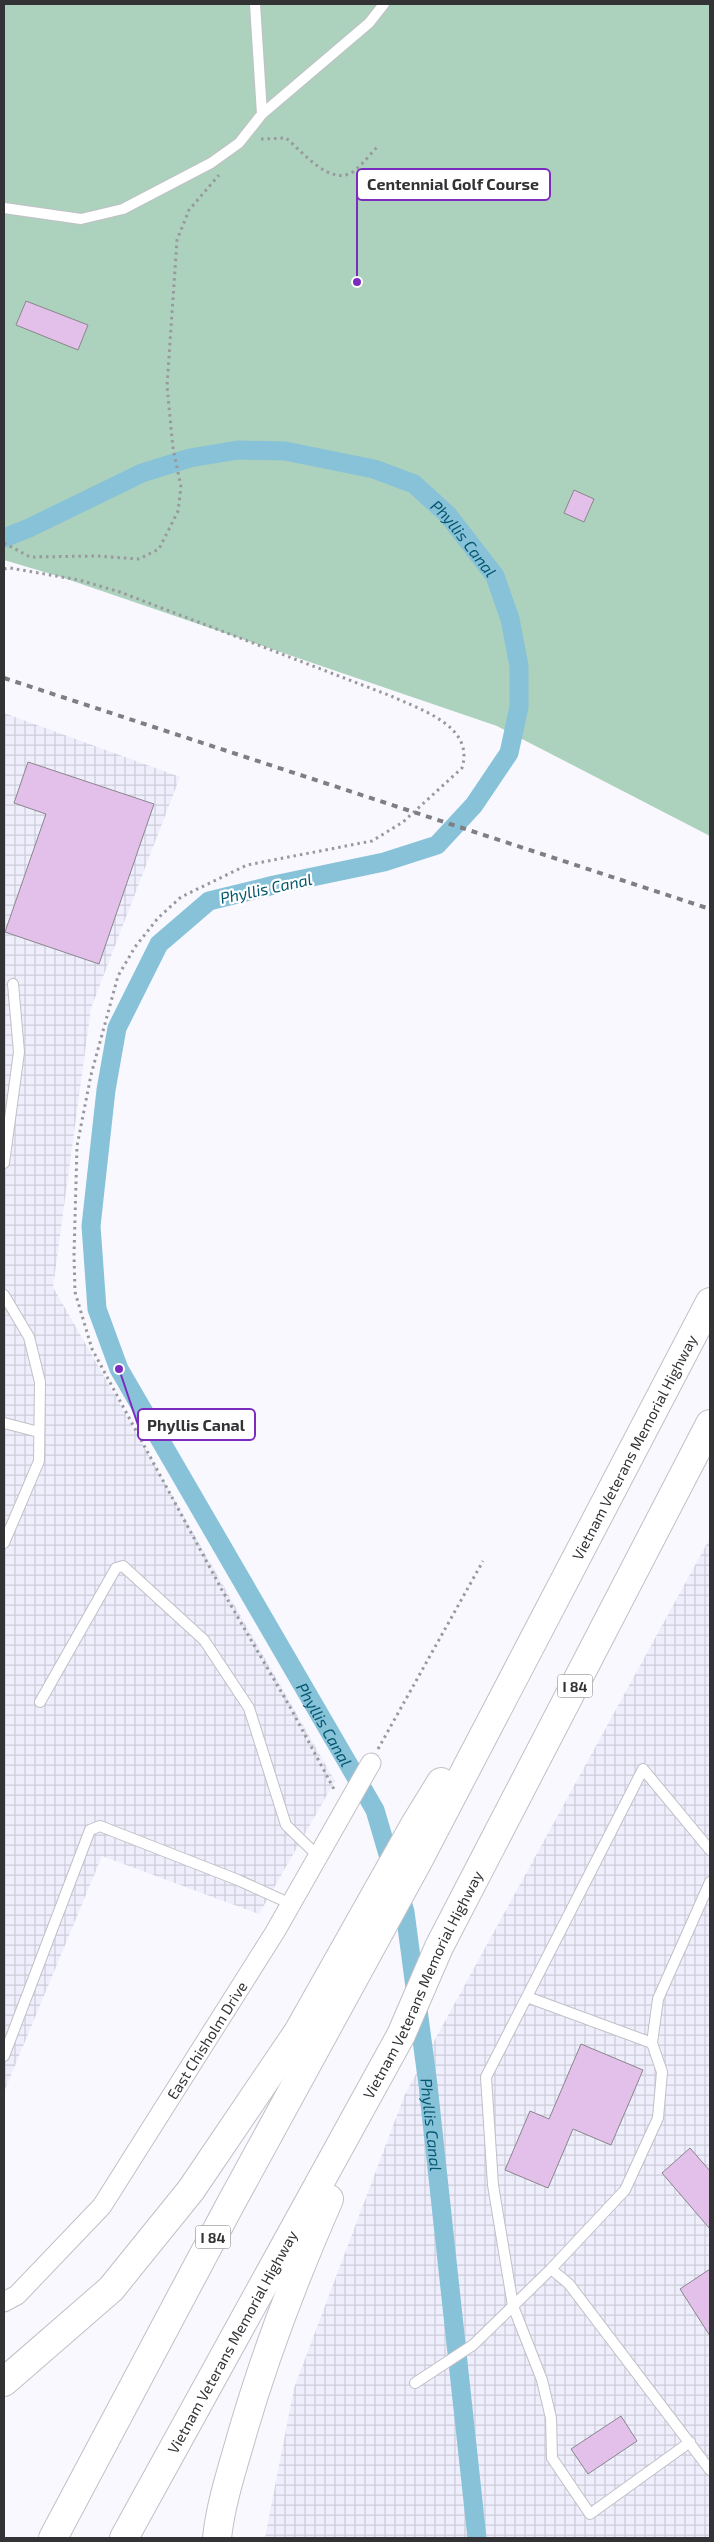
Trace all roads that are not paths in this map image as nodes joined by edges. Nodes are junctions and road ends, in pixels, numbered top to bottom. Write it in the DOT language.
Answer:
graph roads {
  1 [pos="255,4"];
  2 [pos="384,4"];
  3 [pos="262,114"];
  4 [pos="4,208"];
  5 [pos="13,984"];
  6 [pos="4,1163"];
  7 [pos="4,1295"];
  8 [pos="710,1302"];
  9 [pos="4,1423"];
  10 [pos="710,1424"];
  11 [pos="40,1432"];
  12 [pos="4,1543"];
  13 [pos="558,1593"];
  14 [pos="40,1702"];
  15 [pos="371,1763"];
  16 [pos="710,1850"];
  17 [pos="319,1857"];
  18 [pos="710,1882"];
  19 [pos="291,1904"];
  20 [pos="527,1998"];
  21 [pos="401,2034"];
  22 [pos="652,2043"];
  23 [pos="4,2056"];
  24 [pos="551,2269"];
  25 [pos="4,2302"];
  26 [pos="513,2306"];
  27 [pos="4,2382"];
  28 [pos="415,2382"];
  29 [pos="690,2442"];
  30 [pos="710,2470"];
  31 [pos="53,2538"];
  32 [pos="124,2538"];
  33 [pos="217,2538"];
  1 -- 3 [label="lane"];
  2 -- 3 [label="lane"];
  3 -- 4 [label="lane"];
  5 -- 6 [label="lane"];
  7 -- 11 [label="lane"];
  8 -- 13 [label="highway, Vietnam Veterans Memorial Highway / I 84"];
  9 -- 11 [label="lane"];
  10 -- 21 [label="highway, Vietnam Veterans Memorial Highway / I 84"];
  11 -- 12 [label="lane"];
  13 -- 27 [label="highway"];
  13 -- 31 [label="highway, I 84"];
  14 -- 17 [label="lane"];
  15 -- 17 [label="street, East Chisholm Drive"];
  16 -- 20 [label="lane"];
  17 -- 19 [label="street, East Chisholm Drive"];
  18 -- 22 [label="lane"];
  19 -- 23 [label="lane"];
  19 -- 25 [label="street, East Chisholm Drive"];
  20 -- 22 [label="lane"];
  20 -- 26 [label="lane"];
  21 -- 32 [label="highway, Vietnam Veterans Memorial Highway / I 84"];
  21 -- 33 [label="highway"];
  22 -- 24 [label="lane"];
  24 -- 26 [label="lane"];
  24 -- 29 [label="lane"];
  26 -- 28 [label="lane"];
  26 -- 29 [label="lane"];
  29 -- 30 [label="lane"];
}
